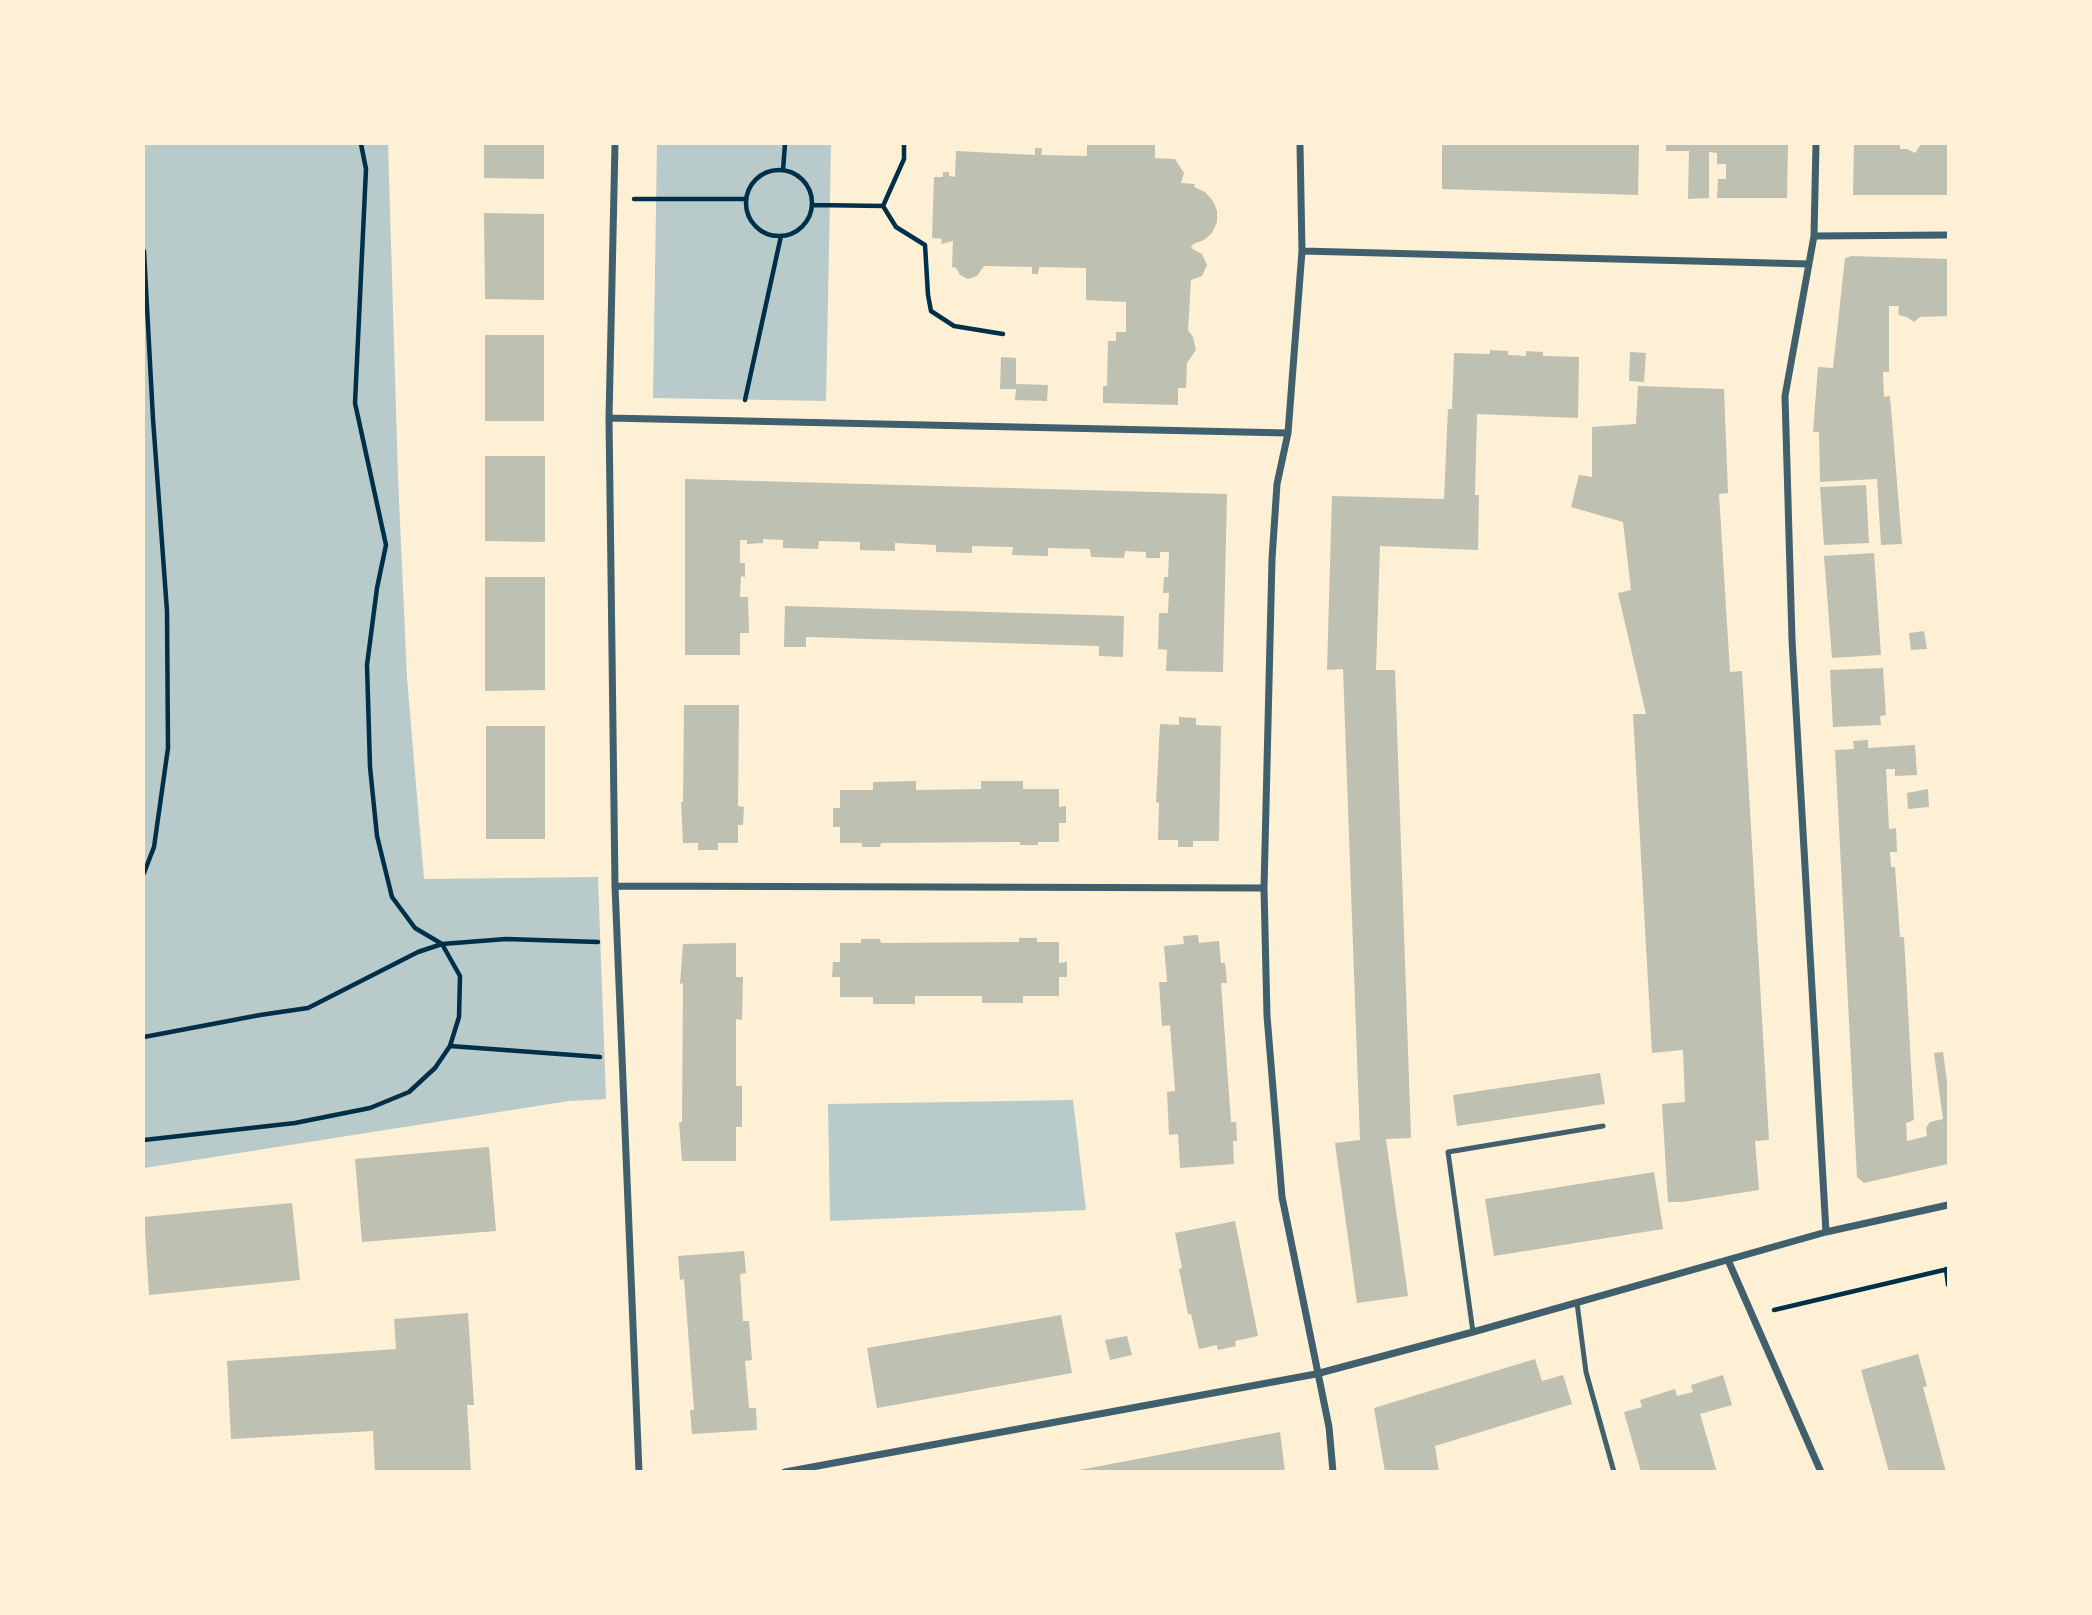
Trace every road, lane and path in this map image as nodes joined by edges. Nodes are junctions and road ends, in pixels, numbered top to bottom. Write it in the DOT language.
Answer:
graph roads {
  1 [pos="361,144"];
  2 [pos="615,144"];
  3 [pos="785,144"];
  4 [pos="904,144"];
  5 [pos="1300,144"];
  6 [pos="1816,144"];
  7 [pos="783,170"];
  8 [pos="612,199"];
  9 [pos="746,199"];
  10 [pos="813,205"];
  11 [pos="883,206"];
  12 [pos="1948,235"];
  13 [pos="781,236"];
  14 [pos="1814,236"];
  15 [pos="144,251"];
  16 [pos="1302,251"];
  17 [pos="1809,264"];
  18 [pos="1003,334"];
  19 [pos="609,418"];
  20 [pos="740,421"];
  21 [pos="1288,433"];
  22 [pos="144,873"];
  23 [pos="615,886"];
  24 [pos="1264,888"];
  25 [pos="617,943"];
  26 [pos="442,944"];
  27 [pos="144,1037"];
  28 [pos="450,1046"];
  29 [pos="622,1059"];
  30 [pos="1603,1126"];
  31 [pos="144,1140"];
  32 [pos="1948,1205"];
  33 [pos="1826,1233"];
  34 [pos="1728,1260"];
  35 [pos="1947,1269"];
  36 [pos="1948,1285"];
  37 [pos="1577,1303"];
  38 [pos="1753,1315"];
  39 [pos="1473,1332"];
  40 [pos="1316,1374"];
  41 [pos="639,1472"];
  42 [pos="785,1472"];
  43 [pos="1333,1472"];
  44 [pos="1614,1472"];
  45 [pos="1821,1472"];
  1 -- 26 [label="path"];
  2 -- 8 [label="street"];
  3 -- 7 [label="path"];
  4 -- 11 [label="path"];
  5 -- 16 [label="street"];
  6 -- 14 [label="street"];
  7 -- 9 [label="path"];
  7 -- 10 [label="path"];
  8 -- 9 [label="path"];
  8 -- 19 [label="street"];
  9 -- 13 [label="path"];
  10 -- 11 [label="path"];
  10 -- 13 [label="path"];
  11 -- 18 [label="path"];
  12 -- 14 [label="street"];
  13 -- 20 [label="path"];
  14 -- 17 [label="street"];
  15 -- 22 [label="path"];
  16 -- 17 [label="street"];
  16 -- 21 [label="street"];
  17 -- 33 [label="street"];
  19 -- 20 [label="street"];
  19 -- 23 [label="street"];
  20 -- 21 [label="street"];
  21 -- 24 [label="street"];
  23 -- 24 [label="street"];
  23 -- 25 [label="street"];
  24 -- 40 [label="street"];
  25 -- 26 [label="path"];
  25 -- 29 [label="street"];
  26 -- 27 [label="path"];
  26 -- 28 [label="path"];
  28 -- 29 [label="path"];
  28 -- 31 [label="path"];
  29 -- 41 [label="street"];
  30 -- 39 [label="lane"];
  32 -- 33 [label="street"];
  33 -- 34 [label="street"];
  34 -- 37 [label="street"];
  34 -- 38 [label="street"];
  35 -- 36 [label="path"];
  35 -- 38 [label="path"];
  37 -- 39 [label="street"];
  37 -- 44 [label="lane"];
  38 -- 45 [label="street"];
  39 -- 40 [label="street"];
  40 -- 42 [label="street"];
  40 -- 43 [label="street"];
}
